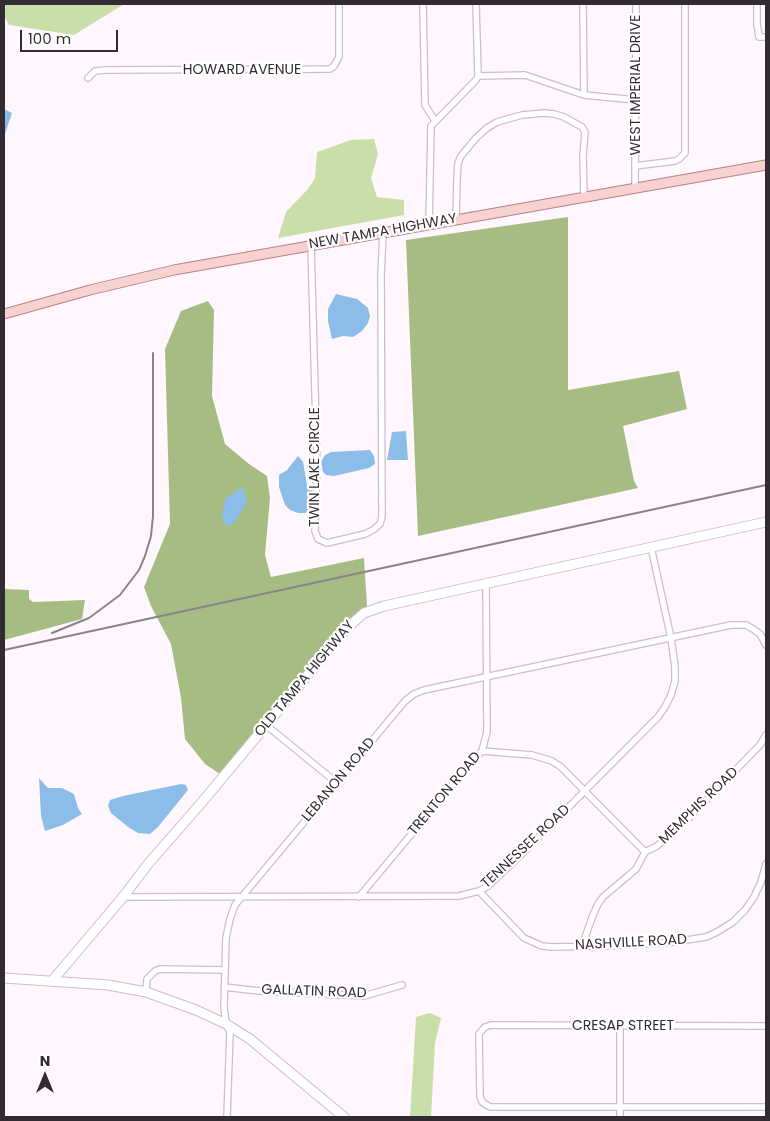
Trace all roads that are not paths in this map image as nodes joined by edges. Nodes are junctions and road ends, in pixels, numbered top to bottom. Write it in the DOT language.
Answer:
graph roads {
  1 [pos="339,4"];
  2 [pos="423,4"];
  3 [pos="476,4"];
  4 [pos="583,4"];
  5 [pos="636,4"];
  6 [pos="685,4"];
  7 [pos="757,4"];
  8 [pos="766,37"];
  9 [pos="478,76"];
  10 [pos="88,78"];
  11 [pos="584,95"];
  12 [pos="636,100"];
  13 [pos="435,121"];
  14 [pos="766,165"];
  15 [pos="635,166"];
  16 [pos="635,187"];
  17 [pos="584,196"];
  18 [pos="456,219"];
  19 [pos="429,225"];
  20 [pos="383,233"];
  21 [pos="311,245"];
  22 [pos="4,314"];
  23 [pos="766,522"];
  24 [pos="651,548"];
  25 [pos="486,584"];
  26 [pos="671,638"];
  27 [pos="766,645"];
  28 [pos="487,677"];
  29 [pos="266,724"];
  30 [pos="766,735"];
  31 [pos="482,751"];
  32 [pos="336,783"];
  33 [pos="585,791"];
  34 [pos="645,852"];
  35 [pos="766,864"];
  36 [pos="479,891"];
  37 [pos="123,897"];
  38 [pos="241,897"];
  39 [pos="359,897"];
  40 [pos="582,946"];
  41 [pos="225,970"];
  42 [pos="4,978"];
  43 [pos="52,981"];
  44 [pos="402,985"];
  45 [pos="224,987"];
  46 [pos="146,992"];
  47 [pos="226,1024"];
  48 [pos="620,1026"];
  49 [pos="766,1026"];
  50 [pos="620,1107"];
  51 [pos="766,1107"];
  52 [pos="227,1117"];
  53 [pos="344,1117"];
  54 [pos="620,1117"];
  1 -- 10 [label="street, HOWARD AVENUE"];
  2 -- 13 [label="street"];
  3 -- 9 [label="street"];
  4 -- 11 [label="street"];
  5 -- 12 [label="street, WEST IMPERIAL DRIVE"];
  6 -- 15 [label="street"];
  7 -- 8 [label="street"];
  9 -- 11 [label="street"];
  9 -- 13 [label="street"];
  11 -- 12 [label="street"];
  12 -- 15 [label="street, WEST IMPERIAL DRIVE"];
  13 -- 19 [label="street"];
  14 -- 16 [label="main road, NEW TAMPA HIGHWAY"];
  15 -- 16 [label="street, WEST IMPERIAL DRIVE"];
  16 -- 17 [label="main road, NEW TAMPA HIGHWAY"];
  17 -- 18 [label="main road, NEW TAMPA HIGHWAY"];
  17 -- 18 [label="street"];
  18 -- 19 [label="main road, NEW TAMPA HIGHWAY"];
  19 -- 20 [label="main road, NEW TAMPA HIGHWAY"];
  20 -- 21 [label="main road, NEW TAMPA HIGHWAY"];
  20 -- 21 [label="street, TWIN LAKE CIRCLE"];
  21 -- 22 [label="main road, NEW TAMPA HIGHWAY"];
  23 -- 24 [label="main road, OLD TAMPA HIGHWAY"];
  24 -- 25 [label="main road, OLD TAMPA HIGHWAY"];
  24 -- 26 [label="street, TENNESSEE ROAD"];
  25 -- 28 [label="street, TRENTON ROAD"];
  25 -- 29 [label="main road, OLD TAMPA HIGHWAY"];
  26 -- 27 [label="street"];
  26 -- 28 [label="street, LEBANON ROAD"];
  26 -- 33 [label="street, TENNESSEE ROAD"];
  28 -- 31 [label="street, TRENTON ROAD"];
  28 -- 32 [label="street, LEBANON ROAD"];
  29 -- 32 [label="street"];
  29 -- 37 [label="main road, OLD TAMPA HIGHWAY"];
  30 -- 34 [label="street, MEMPHIS ROAD"];
  31 -- 33 [label="street"];
  31 -- 39 [label="street, TRENTON ROAD"];
  32 -- 38 [label="street, LEBANON ROAD"];
  33 -- 34 [label="street"];
  33 -- 36 [label="street, TENNESSEE ROAD"];
  34 -- 40 [label="street, MEMPHIS ROAD"];
  35 -- 40 [label="street, NASHVILLE ROAD"];
  36 -- 39 [label="street, TENNESSEE ROAD"];
  36 -- 40 [label="street, NASHVILLE ROAD"];
  37 -- 38 [label="street, TENNESSEE ROAD"];
  37 -- 43 [label="main road, OLD TAMPA HIGHWAY"];
  38 -- 39 [label="street, TENNESSEE ROAD"];
  38 -- 41 [label="street, LEBANON ROAD"];
  41 -- 45 [label="street, LEBANON ROAD"];
  41 -- 46 [label="street"];
  42 -- 43 [label="main road"];
  43 -- 46 [label="main road"];
  44 -- 45 [label="street, GALLATIN ROAD"];
  45 -- 47 [label="street, LEBANON ROAD"];
  46 -- 47 [label="main road"];
  47 -- 52 [label="street, LEBANON ROAD"];
  47 -- 53 [label="main road"];
  48 -- 49 [label="street, CRESAP STREET"];
  48 -- 50 [label="street"];
  48 -- 50 [label="street, CRESAP STREET"];
  50 -- 51 [label="street"];
  50 -- 54 [label="street"];
}
